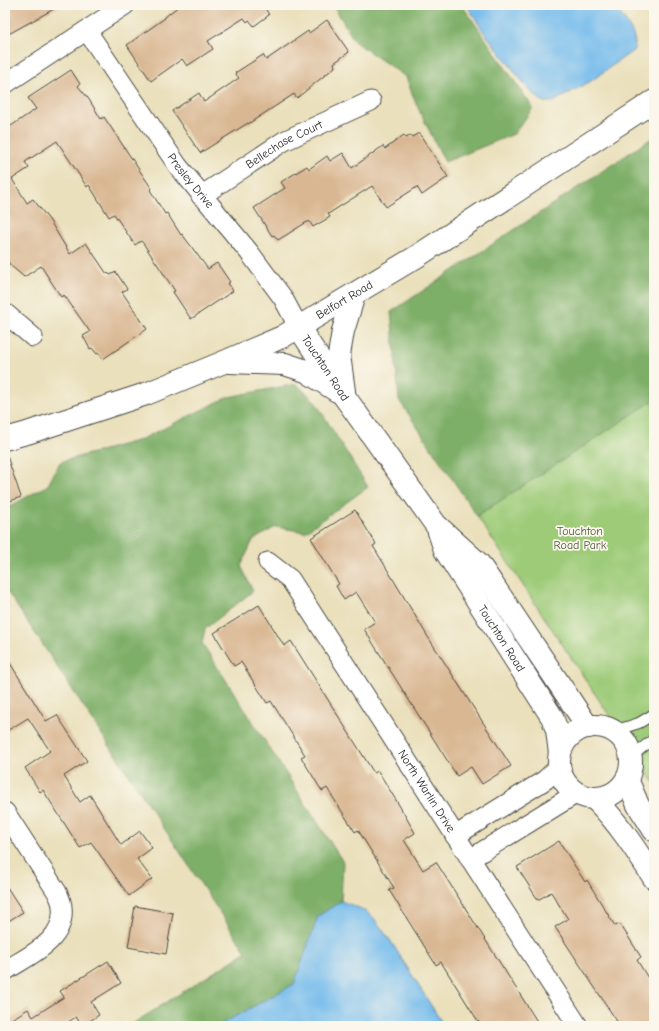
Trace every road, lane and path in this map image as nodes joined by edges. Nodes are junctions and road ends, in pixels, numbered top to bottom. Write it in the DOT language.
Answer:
graph roads {
  1 [pos="125,5"];
  2 [pos="86,31"];
  3 [pos="5,84"];
  4 [pos="371,101"];
  5 [pos="654,102"];
  6 [pos="202,196"];
  7 [pos="354,295"];
  8 [pos="5,313"];
  9 [pos="299,328"];
  10 [pos="34,337"];
  11 [pos="224,362"];
  12 [pos="344,396"];
  13 [pos="5,439"];
  14 [pos="436,525"];
  15 [pos="268,562"];
  16 [pos="654,714"];
  17 [pos="588,727"];
  18 [pos="614,731"];
  19 [pos="654,739"];
  20 [pos="630,757"];
  21 [pos="560,760"];
  22 [pos="627,778"];
  23 [pos="586,795"];
  24 [pos="510,802"];
  25 [pos="5,812"];
  26 [pos="525,825"];
  27 [pos="654,830"];
  28 [pos="455,836"];
  29 [pos="470,859"];
  30 [pos="654,878"];
  31 [pos="5,971"];
  32 [pos="578,1026"];
  1 -- 2 [label="street"];
  2 -- 3 [label="street"];
  2 -- 6 [label="street, Presley Drive"];
  4 -- 6 [label="street, Bellechase Court"];
  5 -- 7 [label="street, Belfort Road"];
  6 -- 9 [label="street, Presley Drive"];
  7 -- 9 [label="street, Belfort Road"];
  7 -- 12 [label="street"];
  8 -- 10 [label="street"];
  9 -- 11 [label="street, Belfort Road"];
  9 -- 12 [label="street, Touchton Road"];
  11 -- 12 [label="street"];
  11 -- 13 [label="street, Belfort Road"];
  12 -- 14 [label="street, Touchton Road"];
  14 -- 17 [label="street, Touchton Road"];
  14 -- 21 [label="street, Touchton Road"];
  15 -- 28 [label="street, North Warlin Drive"];
  16 -- 18 [label="lane"];
  17 -- 18 [label="street"];
  17 -- 21 [label="street"];
  18 -- 20 [label="street"];
  19 -- 20 [label="lane"];
  20 -- 22 [label="street"];
  21 -- 23 [label="street, Touchton Road"];
  21 -- 24 [label="street"];
  22 -- 23 [label="street"];
  22 -- 27 [label="street"];
  23 -- 26 [label="street"];
  23 -- 30 [label="street, Touchton Road"];
  24 -- 26 [label="street"];
  24 -- 28 [label="street"];
  25 -- 31 [label="street"];
  26 -- 29 [label="street"];
  28 -- 29 [label="street, North Warlin Drive"];
  29 -- 32 [label="street, North Warlin Drive"];
}
